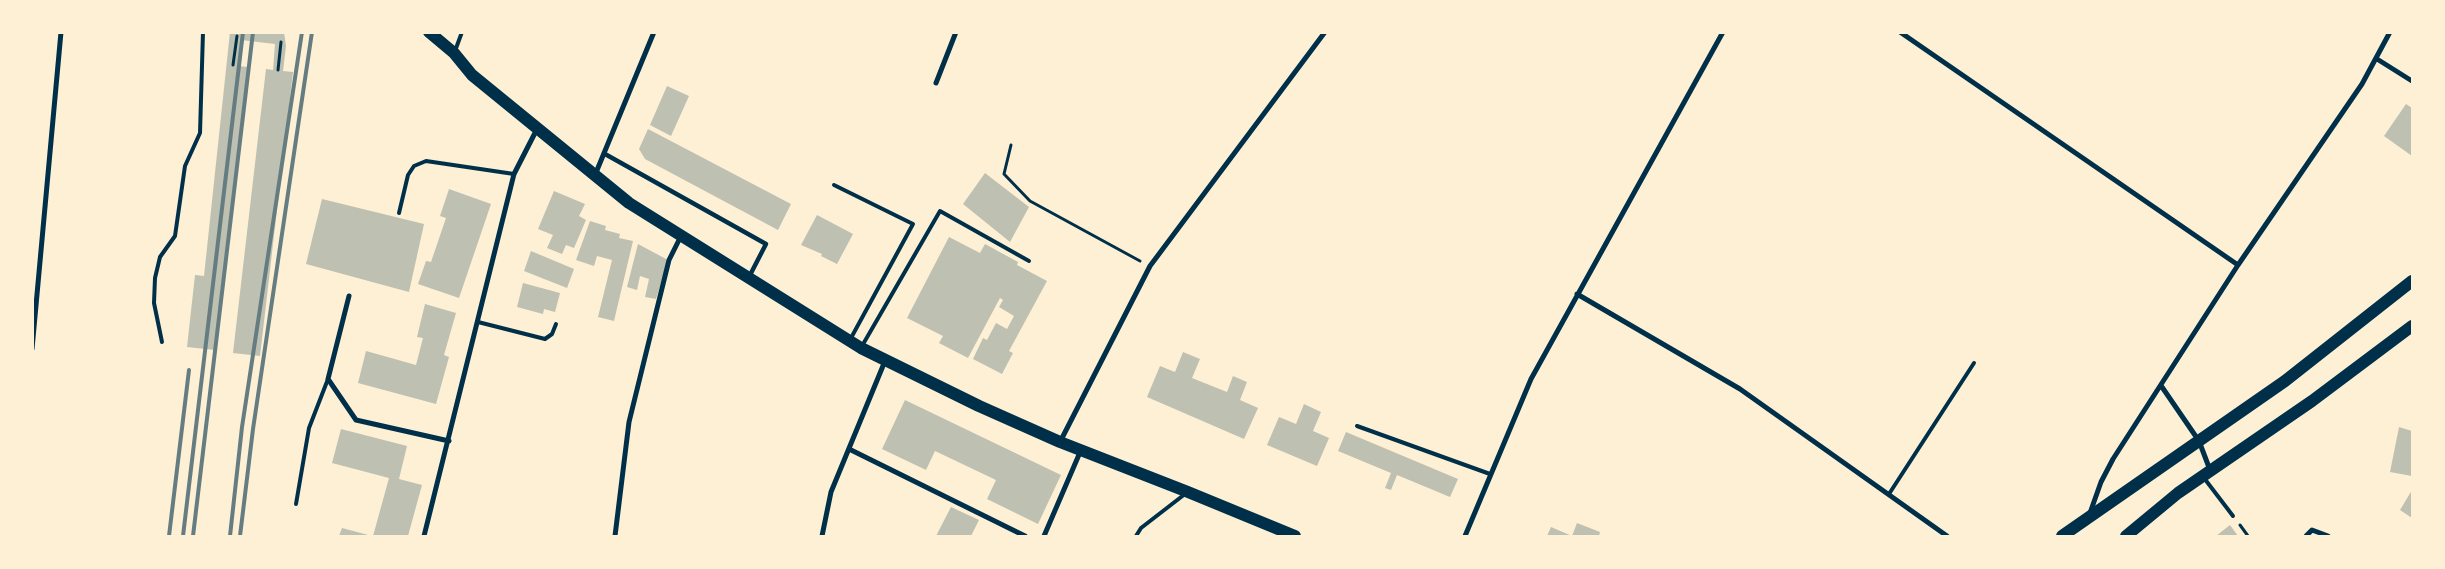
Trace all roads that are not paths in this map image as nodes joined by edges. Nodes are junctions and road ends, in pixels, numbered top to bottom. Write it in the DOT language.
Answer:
graph roads {
  1 [pos="62,32"];
  2 [pos="203,32"];
  3 [pos="429,32"];
  4 [pos="462,32"];
  5 [pos="654,32"];
  6 [pos="956,32"];
  7 [pos="1325,32"];
  8 [pos="1723,32"];
  9 [pos="1900,32"];
  10 [pos="2390,32"];
  11 [pos="454,53"];
  12 [pos="2376,59"];
  13 [pos="2412,81"];
  14 [pos="936,83"];
  15 [pos="537,129"];
  16 [pos="605,154"];
  17 [pos="514,174"];
  18 [pos="594,177"];
  19 [pos="834,185"];
  20 [pos="399,213"];
  21 [pos="682,235"];
  22 [pos="1029,261"];
  23 [pos="2238,265"];
  24 [pos="748,278"];
  25 [pos="2412,281"];
  26 [pos="1577,294"];
  27 [pos="348,296"];
  28 [pos="478,322"];
  29 [pos="556,324"];
  30 [pos="2412,326"];
  31 [pos="849,341"];
  32 [pos="162,342"];
  33 [pos="861,348"];
  34 [pos="32,349"];
  35 [pos="886,360"];
  36 [pos="1974,363"];
  37 [pos="328,379"];
  38 [pos="2162,387"];
  39 [pos="1357,426"];
  40 [pos="448,441"];
  41 [pos="2199,441"];
  42 [pos="1060,442"];
  43 [pos="849,449"];
  44 [pos="1081,450"];
  45 [pos="2206,473"];
  46 [pos="1490,474"];
  47 [pos="1188,492"];
  48 [pos="1889,494"];
  49 [pos="296,504"];
  50 [pos="2089,516"];
  51 [pos="2233,516"];
  52 [pos="424,536"];
  53 [pos="615,536"];
  54 [pos="822,536"];
  55 [pos="1025,536"];
  56 [pos="1044,536"];
  57 [pos="1136,536"];
  58 [pos="1294,536"];
  59 [pos="1465,536"];
  60 [pos="1947,536"];
  61 [pos="2062,536"];
  62 [pos="2126,536"];
  63 [pos="2306,536"];
  64 [pos="2328,536"];
  1 -- 34 [label="street"];
  2 -- 32 [label="lane"];
  3 -- 11 [label="main road"];
  4 -- 11 [label="lane"];
  5 -- 16 [label="street"];
  6 -- 14 [label="street"];
  7 -- 42 [label="street"];
  8 -- 26 [label="street"];
  9 -- 23 [label="street"];
  10 -- 12 [label="street"];
  11 -- 15 [label="main road"];
  12 -- 13 [label="street"];
  12 -- 23 [label="street"];
  15 -- 17 [label="street"];
  15 -- 18 [label="main road"];
  16 -- 18 [label="street"];
  16 -- 24 [label="street"];
  17 -- 20 [label="lane"];
  17 -- 28 [label="street"];
  18 -- 21 [label="main road"];
  19 -- 31 [label="lane"];
  21 -- 24 [label="main road"];
  21 -- 53 [label="street"];
  22 -- 33 [label="lane"];
  23 -- 38 [label="street"];
  24 -- 31 [label="main road"];
  25 -- 41 [label="main road"];
  26 -- 46 [label="street"];
  26 -- 48 [label="street"];
  27 -- 37 [label="street"];
  28 -- 29 [label="lane"];
  28 -- 40 [label="street"];
  30 -- 45 [label="main road"];
  31 -- 33 [label="main road"];
  33 -- 35 [label="main road"];
  35 -- 42 [label="main road"];
  35 -- 43 [label="street"];
  36 -- 48 [label="lane"];
  37 -- 40 [label="street"];
  37 -- 49 [label="lane"];
  38 -- 41 [label="street"];
  38 -- 50 [label="street"];
  39 -- 46 [label="lane"];
  40 -- 52 [label="street"];
  41 -- 45 [label="street"];
  41 -- 50 [label="main road"];
  42 -- 44 [label="main road"];
  43 -- 54 [label="street"];
  43 -- 55 [label="street"];
  44 -- 47 [label="main road"];
  44 -- 56 [label="street"];
  45 -- 51 [label="lane"];
  45 -- 62 [label="main road"];
  46 -- 59 [label="street"];
  47 -- 57 [label="lane"];
  47 -- 58 [label="main road"];
  48 -- 60 [label="street"];
  50 -- 61 [label="main road"];
  63 -- 64 [label="street"];
}
